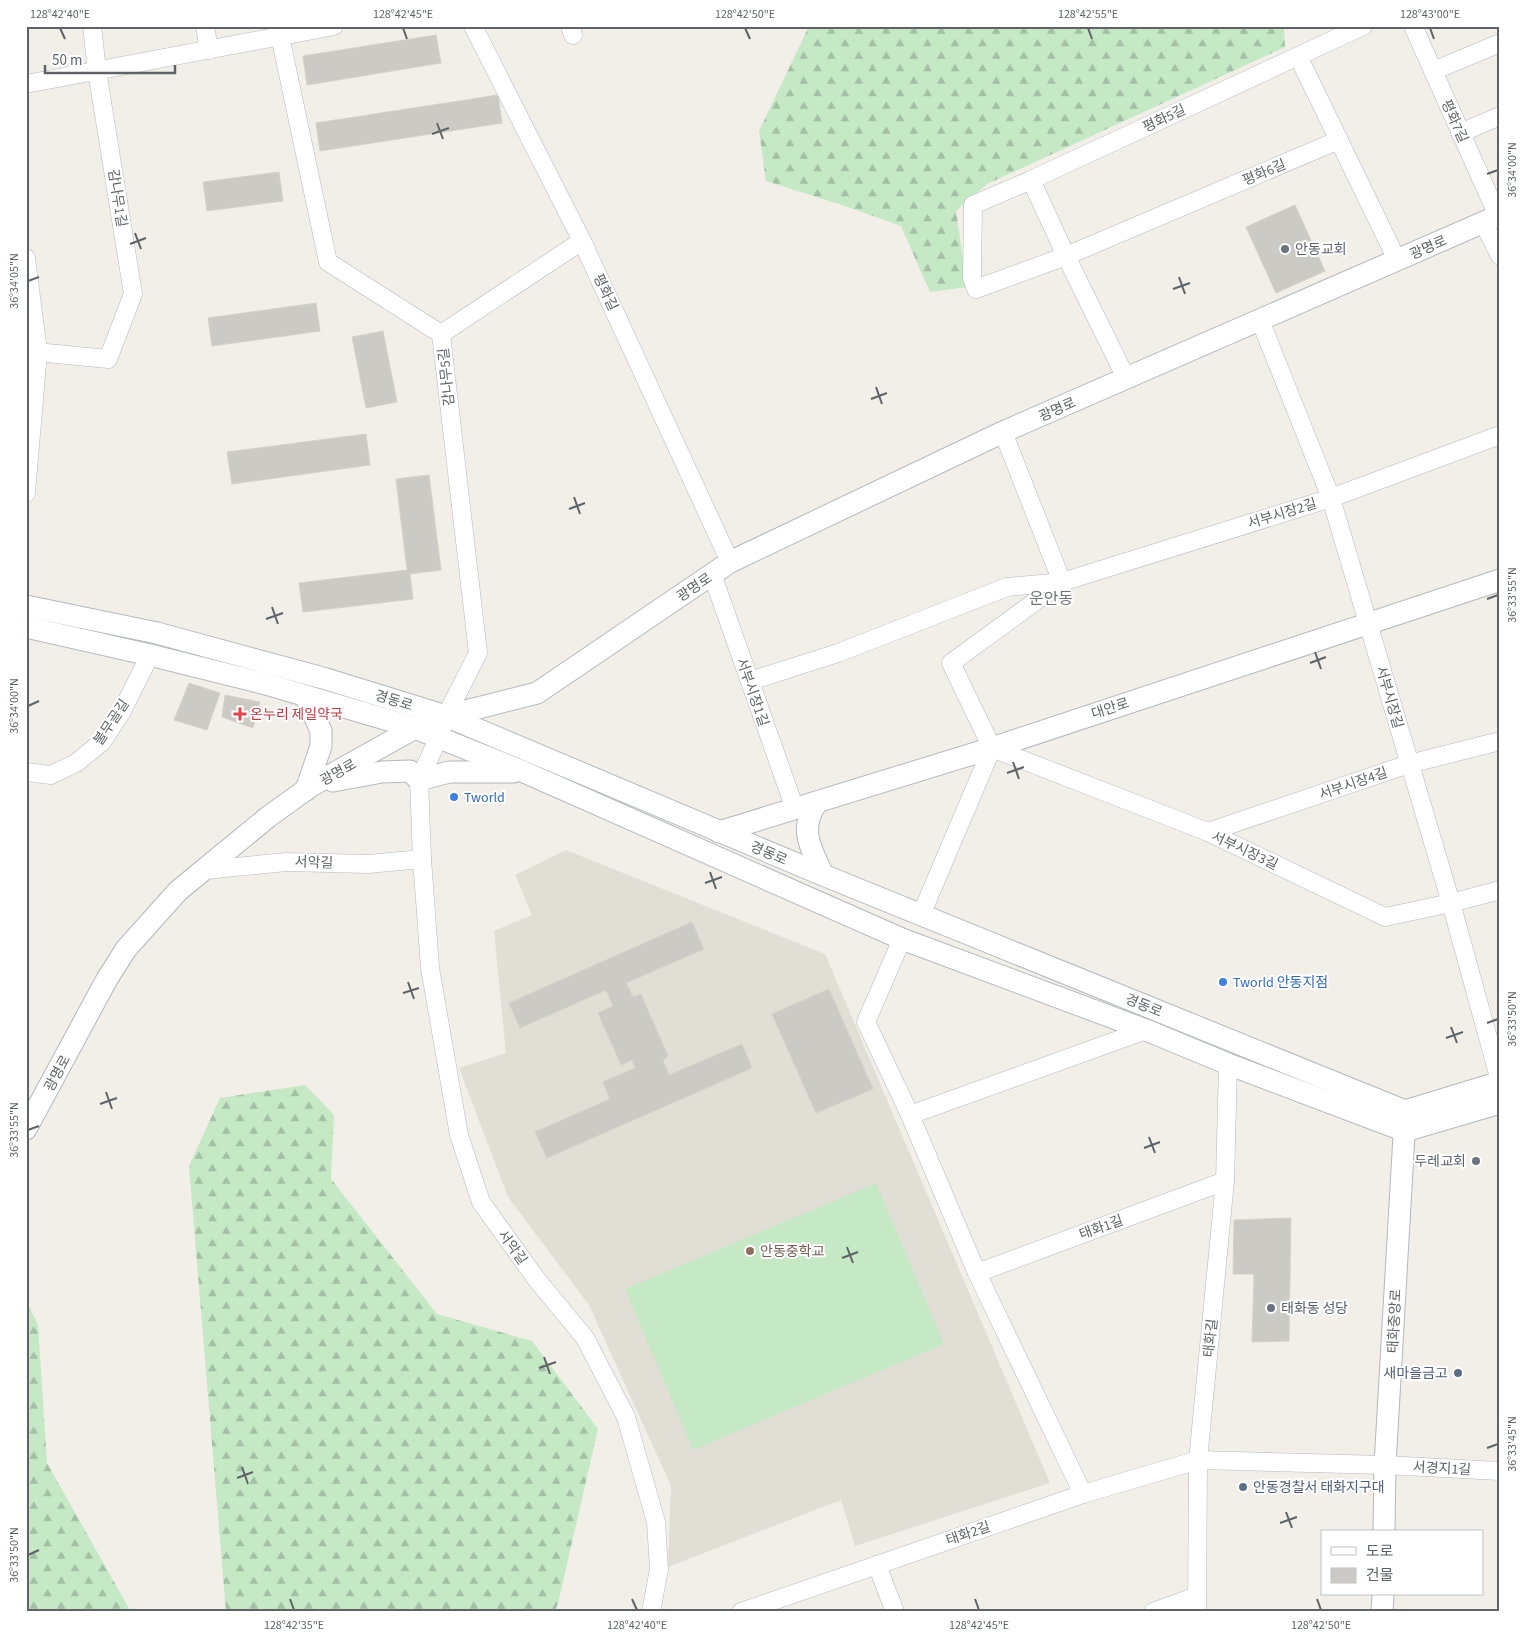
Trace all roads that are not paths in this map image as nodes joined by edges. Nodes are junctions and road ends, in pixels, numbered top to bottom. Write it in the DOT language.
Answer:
graph roads {
  1 [pos="92,26"];
  2 [pos="205,26"];
  3 [pos="473,26"];
  4 [pos="1363,26"];
  5 [pos="1413,26"];
  6 [pos="323,27"];
  7 [pos="280,36"];
  8 [pos="1500,43"];
  9 [pos="209,50"];
  10 [pos="1298,56"];
  11 [pos="97,71"];
  12 [pos="1432,71"];
  13 [pos="26,84"];
  14 [pos="1500,116"];
  15 [pos="1460,133"];
  16 [pos="1339,140"];
  17 [pos="1031,180"];
  18 [pos="1493,218"];
  19 [pos="582,240"];
  20 [pos="1066,256"];
  21 [pos="1500,256"];
  22 [pos="26,258"];
  23 [pos="1397,260"];
  24 [pos="1260,320"];
  25 [pos="441,334"];
  26 [pos="32,352"];
  27 [pos="1126,378"];
  28 [pos="1003,432"];
  29 [pos="1500,435"];
  30 [pos="26,493"];
  31 [pos="1332,498"];
  32 [pos="730,562"];
  33 [pos="712,574"];
  34 [pos="1500,580"];
  35 [pos="1062,582"];
  36 [pos="26,606"];
  37 [pos="1368,622"];
  38 [pos="26,627"];
  39 [pos="150,655"];
  40 [pos="750,681"];
  41 [pos="306,696"];
  42 [pos="446,716"];
  43 [pos="415,728"];
  44 [pos="439,737"];
  45 [pos="1500,741"];
  46 [pos="992,748"];
  47 [pos="1409,764"];
  48 [pos="26,772"];
  49 [pos="524,772"];
  50 [pos="419,780"];
  51 [pos="308,788"];
  52 [pos="817,802"];
  53 [pos="795,809"];
  54 [pos="719,832"];
  55 [pos="1208,832"];
  56 [pos="422,859"];
  57 [pos="206,870"];
  58 [pos="823,875"];
  59 [pos="1500,890"];
  60 [pos="1451,903"];
  61 [pos="922,915"];
  62 [pos="902,939"];
  63 [pos="1146,1030"];
  64 [pos="1228,1064"];
  65 [pos="1500,1081"];
  66 [pos="1500,1104"];
  67 [pos="910,1115"];
  68 [pos="1405,1121"];
  69 [pos="26,1129"];
  70 [pos="1225,1181"];
  71 [pos="977,1273"];
  72 [pos="1198,1460"];
  73 [pos="1385,1465"];
  74 [pos="1500,1471"];
  75 [pos="1084,1494"];
  76 [pos="1384,1530"];
  77 [pos="877,1565"];
  78 [pos="1383,1596"];
  79 [pos="1197,1604"];
  80 [pos="752,1610"];
  81 [pos="651,1612"];
  82 [pos="895,1612"];
  83 [pos="1153,1612"];
  84 [pos="1382,1612"];
  1 -- 11 [label="street"];
  2 -- 9 [label="street"];
  3 -- 19 [label="street, 평화길"];
  4 -- 10 [label="street, 평화5길"];
  5 -- 12 [label="street, 평화7길"];
  6 -- 7 [label="street"];
  7 -- 9 [label="street"];
  7 -- 25 [label="street, 감나무5길"];
  8 -- 12 [label="street"];
  9 -- 11 [label="street"];
  10 -- 16 [label="street"];
  10 -- 17 [label="street, 평화5길"];
  11 -- 13 [label="street"];
  11 -- 26 [label="street, 감나무1길"];
  12 -- 15 [label="street, 평화7길"];
  14 -- 15 [label="street"];
  15 -- 18 [label="street, 평화7길"];
  16 -- 20 [label="street, 평화6길"];
  16 -- 23 [label="street"];
  17 -- 20 [label="street"];
  17 -- 20 [label="street, 평화5길"];
  18 -- 21 [label="street"];
  18 -- 23 [label="street, 광명로"];
  19 -- 25 [label="street"];
  19 -- 32 [label="street, 평화길"];
  20 -- 27 [label="street"];
  22 -- 26 [label="street"];
  23 -- 24 [label="street, 광명로"];
  24 -- 27 [label="street, 광명로"];
  24 -- 31 [label="street, 서부시장길"];
  25 -- 42 [label="street, 감나무5길"];
  26 -- 30 [label="street"];
  27 -- 28 [label="street, 광명로"];
  28 -- 32 [label="street, 광명로"];
  28 -- 35 [label="street"];
  29 -- 31 [label="street, 서부시장2길"];
  31 -- 35 [label="street, 서부시장2길"];
  31 -- 37 [label="street, 서부시장길"];
  32 -- 33 [label="street, 광명로"];
  33 -- 40 [label="street, 서부시장1길"];
  33 -- 42 [label="street, 광명로"];
  34 -- 37 [label="street, 대안로"];
  35 -- 40 [label="street"];
  35 -- 46 [label="street, 서부시장2길"];
  36 -- 42 [label="street, 경동로"];
  37 -- 46 [label="street, 대안로"];
  37 -- 47 [label="street, 서부시장길"];
  38 -- 39 [label="street, 경동로"];
  39 -- 41 [label="street, 경동로"];
  39 -- 48 [label="street, 불무골길"];
  40 -- 53 [label="street, 서부시장1길"];
  41 -- 43 [label="street, 경동로"];
  41 -- 51 [label="street"];
  42 -- 43 [label="street, 광명로"];
  42 -- 44 [label="street, 서악길"];
  42 -- 54 [label="street, 경동로"];
  43 -- 44 [label="street, 경동로"];
  43 -- 51 [label="street, 광명로"];
  44 -- 49 [label="street, 경동로"];
  44 -- 50 [label="street, 서악길"];
  45 -- 47 [label="street, 서부시장4길"];
  46 -- 52 [label="street, 대안로"];
  46 -- 55 [label="street, 서부시장3길"];
  46 -- 61 [label="street"];
  47 -- 55 [label="street, 서부시장4길"];
  47 -- 60 [label="street, 서부시장길"];
  49 -- 50 [label="street"];
  49 -- 62 [label="street, 경동로"];
  50 -- 51 [label="street"];
  50 -- 56 [label="street, 서악길"];
  51 -- 57 [label="street, 광명로"];
  52 -- 53 [label="street, 대안로"];
  52 -- 58 [label="street"];
  53 -- 54 [label="street, 대안로"];
  54 -- 58 [label="street, 경동로"];
  55 -- 60 [label="street, 서부시장3길"];
  56 -- 57 [label="street, 서악길"];
  56 -- 81 [label="street, 서악길"];
  57 -- 69 [label="street, 광명로"];
  58 -- 61 [label="street, 경동로"];
  59 -- 60 [label="street, 서부시장3길"];
  60 -- 65 [label="street, 서부시장길"];
  61 -- 68 [label="street, 경동로"];
  62 -- 63 [label="street, 경동로"];
  62 -- 67 [label="street"];
  63 -- 64 [label="street, 경동로"];
  63 -- 67 [label="street"];
  64 -- 68 [label="street, 경동로"];
  64 -- 70 [label="street, 태화길"];
  65 -- 68 [label="street"];
  66 -- 68 [label="street"];
  67 -- 71 [label="street"];
  68 -- 73 [label="street, 태화중앙로"];
  70 -- 71 [label="street, 태화1길"];
  70 -- 72 [label="street, 태화길"];
  71 -- 75 [label="street"];
  72 -- 73 [label="street, 서경지1길"];
  72 -- 75 [label="street, 태화2길"];
  72 -- 79 [label="street, 태화길"];
  73 -- 74 [label="street, 서경지1길"];
  73 -- 76 [label="street, 태화중앙로"];
  75 -- 77 [label="street, 태화2길"];
  77 -- 80 [label="street, 태화2길"];
  77 -- 82 [label="street"];
  78 -- 84 [label="street"];
  79 -- 83 [label="street"];
}
